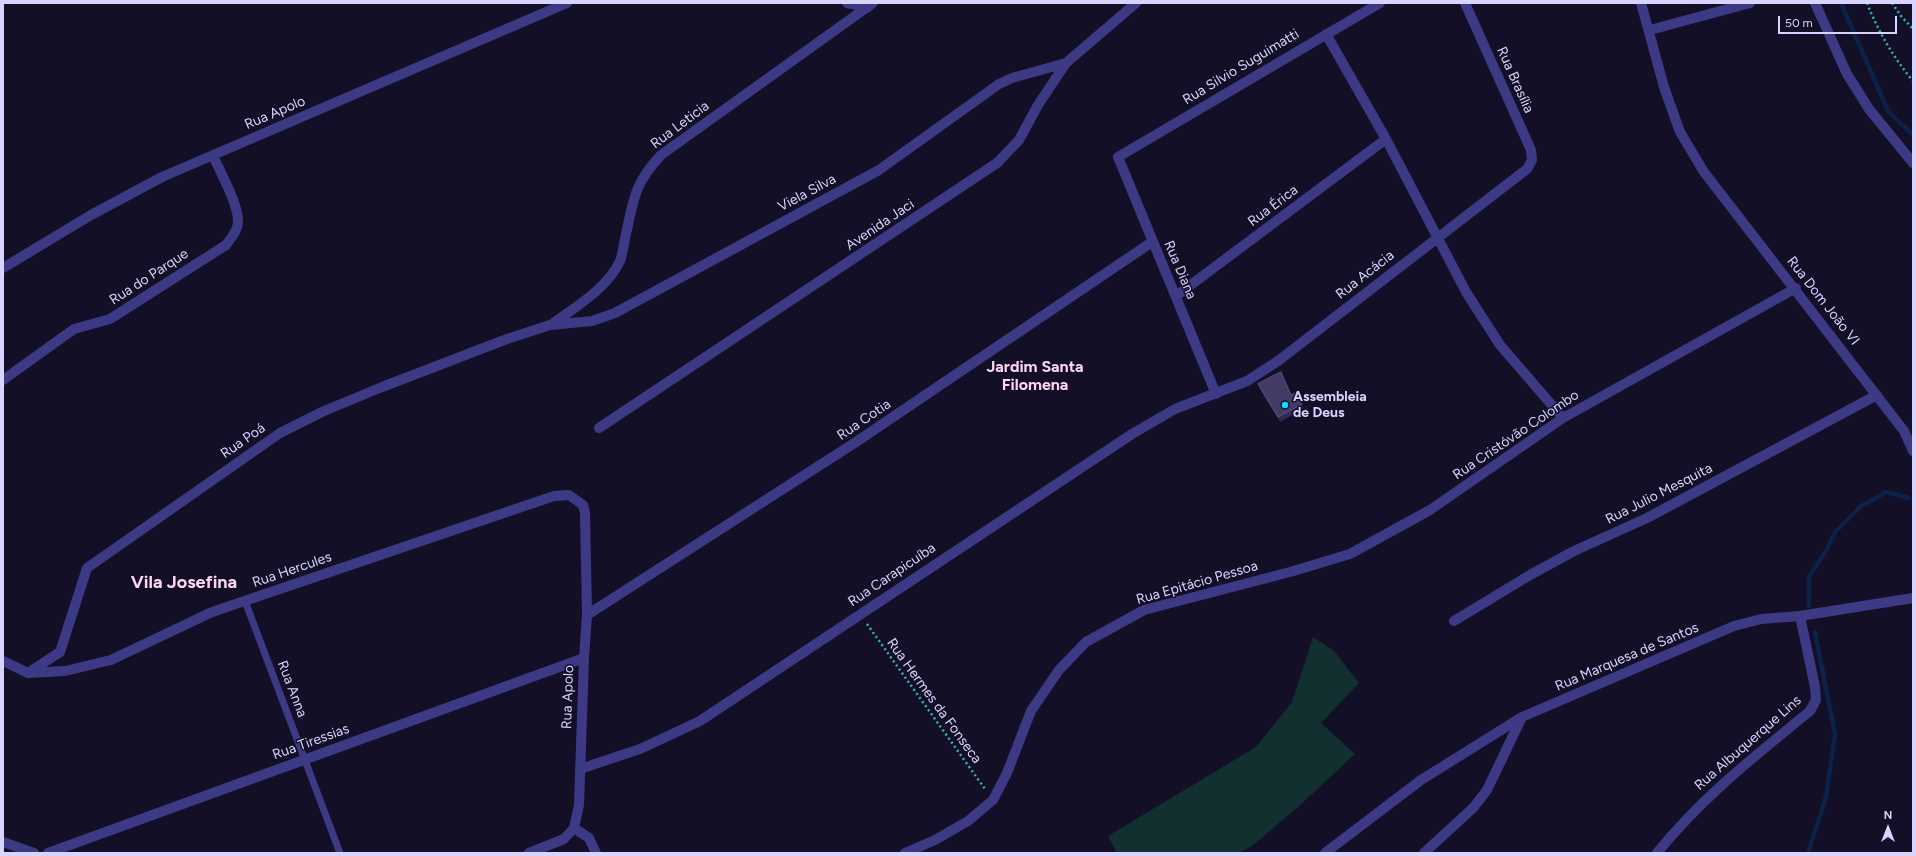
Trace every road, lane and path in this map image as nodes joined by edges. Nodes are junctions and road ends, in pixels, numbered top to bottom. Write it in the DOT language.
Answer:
graph roads {
  1 [pos="568,3"];
  2 [pos="847,3"];
  3 [pos="1136,3"];
  4 [pos="1380,3"];
  5 [pos="1465,3"];
  6 [pos="1641,3"];
  7 [pos="1750,3"];
  8 [pos="1815,3"];
  9 [pos="1867,3"];
  10 [pos="1892,3"];
  11 [pos="870,5"];
  12 [pos="1913,29"];
  13 [pos="1650,30"];
  14 [pos="1326,34"];
  15 [pos="1066,63"];
  16 [pos="1913,81"];
  17 [pos="1386,139"];
  18 [pos="213,155"];
  19 [pos="1118,157"];
  20 [pos="1913,163"];
  21 [pos="1527,169"];
  22 [pos="1437,236"];
  23 [pos="1152,242"];
  24 [pos="3,268"];
  25 [pos="1796,288"];
  26 [pos="1176,296"];
  27 [pos="550,325"];
  28 [pos="3,380"];
  29 [pos="1216,394"];
  30 [pos="1878,395"];
  31 [pos="1562,418"];
  32 [pos="599,428"];
  33 [pos="1913,451"];
  34 [pos="585,513"];
  35 [pos="1290,572"];
  36 [pos="1913,598"];
  37 [pos="245,601"];
  38 [pos="860,614"];
  39 [pos="587,615"];
  40 [pos="1800,616"];
  41 [pos="1454,621"];
  42 [pos="584,658"];
  43 [pos="3,661"];
  44 [pos="28,673"];
  45 [pos="1522,717"];
  46 [pos="305,759"];
  47 [pos="580,768"];
  48 [pos="992,800"];
  49 [pos="574,828"];
  50 [pos="3,842"];
  51 [pos="34,853"];
  52 [pos="48,853"];
  53 [pos="340,853"];
  54 [pos="528,853"];
  55 [pos="596,853"];
  56 [pos="905,853"];
  57 [pos="1325,853"];
  58 [pos="1424,853"];
  59 [pos="1656,853"];
  1 -- 18 [label="street, Rua Apolo"];
  2 -- 11 [label="street"];
  3 -- 15 [label="street, Avenida Jaci"];
  4 -- 14 [label="street, Rua Silvio Suguimatti"];
  5 -- 21 [label="street, Rua Brasília"];
  6 -- 13 [label="street, Rua Dom João VI"];
  7 -- 13 [label="street"];
  8 -- 20 [label="street"];
  9 -- 16 [label="path"];
  10 -- 12 [label="path"];
  11 -- 27 [label="street, Rua Leticia"];
  13 -- 25 [label="street, Rua Dom João VI"];
  14 -- 17 [label="street"];
  14 -- 19 [label="street, Rua Silvio Suguimatti"];
  15 -- 27 [label="street, Viela Silva"];
  15 -- 32 [label="street, Avenida Jaci"];
  17 -- 22 [label="street"];
  17 -- 26 [label="street, Rua Érica"];
  18 -- 24 [label="street, Rua Apolo"];
  18 -- 28 [label="street, Rua do Parque"];
  19 -- 23 [label="street, Rua Diana"];
  21 -- 22 [label="street, Rua Acácia"];
  22 -- 29 [label="street, Rua Acácia"];
  22 -- 31 [label="street"];
  23 -- 26 [label="street, Rua Diana"];
  23 -- 39 [label="street, Rua Cotia"];
  25 -- 30 [label="street, Rua Dom João VI"];
  25 -- 31 [label="street, Rua Cristóvão Colombo"];
  26 -- 29 [label="street, Rua Diana"];
  27 -- 44 [label="street, Rua Poá"];
  29 -- 38 [label="street, Rua Carapicuíba"];
  30 -- 33 [label="street, Rua Dom João VI"];
  30 -- 41 [label="street, Rua Julio Mesquita"];
  31 -- 35 [label="street, Rua Cristóvão Colombo"];
  34 -- 37 [label="street, Rua Hercules"];
  34 -- 39 [label="street, Rua Apolo"];
  35 -- 48 [label="street, Rua Epitácio Pessoa"];
  36 -- 40 [label="street, Rua Marquesa de Santos"];
  37 -- 44 [label="street, Rua Hercules"];
  37 -- 46 [label="lane, Rua Anna"];
  38 -- 47 [label="street, Rua Carapicuíba"];
  38 -- 48 [label="path, Rua Hermes da Fonseca"];
  39 -- 42 [label="street, Rua Apolo"];
  40 -- 45 [label="street, Rua Marquesa de Santos"];
  40 -- 59 [label="street, Rua Albuquerque Lins"];
  42 -- 46 [label="street, Rua Tiressias"];
  42 -- 47 [label="street, Rua Apolo"];
  43 -- 44 [label="street, Rua Hercules"];
  45 -- 57 [label="street, Rua Marquesa de Santos"];
  45 -- 58 [label="street"];
  46 -- 52 [label="street, Rua Tiressias"];
  46 -- 53 [label="lane, Rua Anna"];
  47 -- 49 [label="street, Rua Apolo"];
  48 -- 56 [label="street, Rua Epitácio Pessoa"];
  49 -- 54 [label="street"];
  49 -- 55 [label="street"];
  50 -- 51 [label="street"];
}
